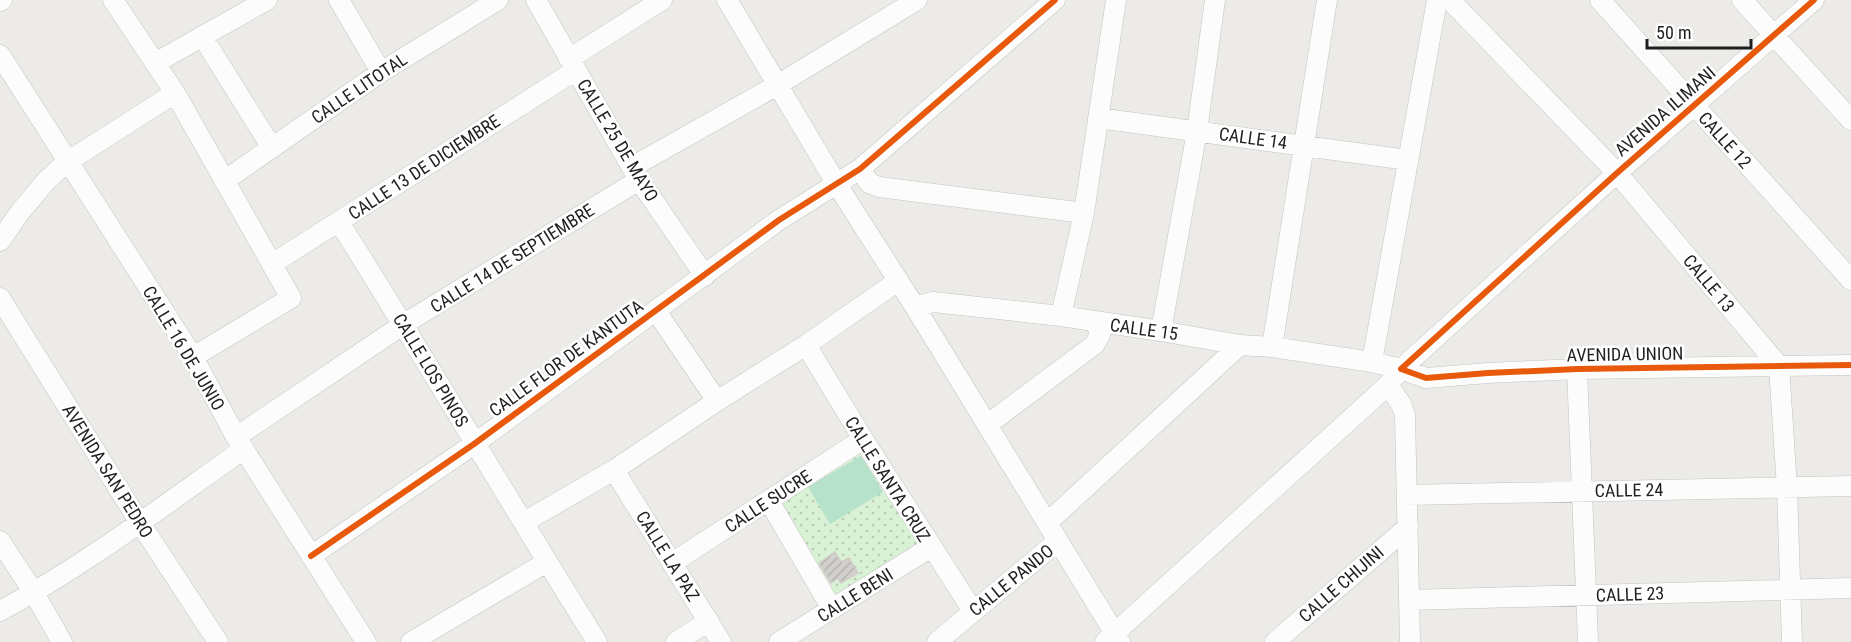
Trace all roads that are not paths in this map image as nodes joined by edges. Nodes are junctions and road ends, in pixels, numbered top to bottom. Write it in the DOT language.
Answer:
graph roads {
  1 [pos="113,0"];
  2 [pos="267,0"];
  3 [pos="339,0"];
  4 [pos="498,0"];
  5 [pos="536,0"];
  6 [pos="662,0"];
  7 [pos="727,0"];
  8 [pos="917,0"];
  9 [pos="1116,0"];
  10 [pos="1215,0"];
  11 [pos="1327,0"];
  12 [pos="1437,0"];
  13 [pos="1450,0"];
  14 [pos="1600,0"];
  15 [pos="1742,0"];
  16 [pos="1814,0"];
  17 [pos="1045,3"];
  18 [pos="1774,35"];
  19 [pos="201,36"];
  20 [pos="0,56"];
  21 [pos="155,63"];
  22 [pos="573,64"];
  23 [pos="381,72"];
  24 [pos="778,84"];
  25 [pos="175,93"];
  26 [pos="1694,105"];
  27 [pos="1098,118"];
  28 [pos="1851,120"];
  29 [pos="1197,131"];
  30 [pos="1303,146"];
  31 [pos="272,148"];
  32 [pos="1408,160"];
  33 [pos="67,162"];
  34 [pos="860,169"];
  35 [pos="636,173"];
  36 [pos="1617,173"];
  37 [pos="224,181"];
  38 [pos="836,183"];
  39 [pos="1084,213"];
  40 [pos="339,222"];
  41 [pos="0,241"];
  42 [pos="272,264"];
  43 [pos="1848,270"];
  44 [pos="705,276"];
  45 [pos="898,281"];
  46 [pos="0,298"];
  47 [pos="915,308"];
  48 [pos="656,311"];
  49 [pos="1061,316"];
  50 [pos="1096,322"];
  51 [pos="404,324"];
  52 [pos="1161,330"];
  53 [pos="806,345"];
  54 [pos="1240,345"];
  55 [pos="1272,347"];
  56 [pos="193,357"];
  57 [pos="1372,362"];
  58 [pos="1851,365"];
  59 [pos="1779,366"];
  60 [pos="1401,369"];
  61 [pos="1577,369"];
  62 [pos="1388,385"];
  63 [pos="717,401"];
  64 [pos="987,425"];
  65 [pos="863,439"];
  66 [pos="240,443"];
  67 [pos="474,444"];
  68 [pos="614,470"];
  69 [pos="1851,486"];
  70 [pos="1787,488"];
  71 [pos="1582,491"];
  72 [pos="1407,495"];
  73 [pos="769,501"];
  74 [pos="524,522"];
  75 [pos="140,523"];
  76 [pos="1047,523"];
  77 [pos="1408,527"];
  78 [pos="0,541"];
  79 [pos="1058,541"];
  80 [pos="931,547"];
  81 [pos="311,556"];
  82 [pos="547,562"];
  83 [pos="672,563"];
  84 [pos="1851,588"];
  85 [pos="1789,589"];
  86 [pos="33,593"];
  87 [pos="1586,595"];
  88 [pos="1409,600"];
  89 [pos="832,609"];
  90 [pos="0,611"];
  91 [pos="973,611"];
  92 [pos="709,621"];
  93 [pos="1113,639"];
  94 [pos="62,642"];
  95 [pos="218,642"];
  96 [pos="366,642"];
  97 [pos="411,642"];
  98 [pos="597,642"];
  99 [pos="676,642"];
  100 [pos="721,642"];
  101 [pos="779,642"];
  102 [pos="938,642"];
  103 [pos="1275,642"];
  104 [pos="1410,642"];
  105 [pos="1588,642"];
  106 [pos="1792,642"];
  1 -- 21 [label="street"];
  2 -- 19 [label="street"];
  3 -- 23 [label="street"];
  4 -- 23 [label="street, CALLE LITOTAL"];
  5 -- 22 [label="street, CALLE 25 DE MAYO"];
  6 -- 22 [label="street, CALLE 13 DE DICIEMBRE"];
  7 -- 24 [label="street"];
  8 -- 24 [label="street, CALLE 14 DE SEPTIEMBRE"];
  9 -- 27 [label="street"];
  10 -- 29 [label="street"];
  11 -- 30 [label="street"];
  12 -- 32 [label="street"];
  13 -- 36 [label="street, CALLE 13"];
  14 -- 26 [label="street, CALLE 12"];
  15 -- 18 [label="street"];
  16 -- 18 [label="street, AVENIDA ILIMANI"];
  17 -- 34 [label="street, CALLE FLOR DE KANTUTA"];
  18 -- 26 [label="street, AVENIDA ILIMANI"];
  18 -- 28 [label="street"];
  19 -- 21 [label="street"];
  19 -- 31 [label="street"];
  20 -- 33 [label="street, CALLE 16 DE JUNIO"];
  21 -- 25 [label="street"];
  22 -- 35 [label="street, CALLE 25 DE MAYO"];
  22 -- 40 [label="street, CALLE 13 DE DICIEMBRE"];
  23 -- 31 [label="street, CALLE LITOTAL"];
  24 -- 35 [label="street, CALLE 14 DE SEPTIEMBRE"];
  24 -- 38 [label="street"];
  25 -- 33 [label="street"];
  25 -- 37 [label="street"];
  26 -- 36 [label="street, AVENIDA ILIMANI"];
  26 -- 43 [label="street, CALLE 12"];
  27 -- 29 [label="street, CALLE 14"];
  27 -- 39 [label="street"];
  29 -- 30 [label="street, CALLE 14"];
  29 -- 52 [label="street"];
  30 -- 32 [label="street, CALLE 14"];
  30 -- 55 [label="street"];
  31 -- 37 [label="street, CALLE LITOTAL"];
  32 -- 57 [label="street"];
  33 -- 41 [label="street"];
  33 -- 56 [label="street, CALLE 16 DE JUNIO"];
  34 -- 38 [label="street, CALLE FLOR DE KANTUTA"];
  34 -- 39 [label="street"];
  35 -- 44 [label="street, CALLE 25 DE MAYO"];
  35 -- 51 [label="street, CALLE 14 DE SEPTIEMBRE"];
  36 -- 59 [label="street, CALLE 13"];
  36 -- 60 [label="street, AVENIDA ILIMANI"];
  37 -- 42 [label="street"];
  38 -- 44 [label="street, CALLE FLOR DE KANTUTA"];
  38 -- 45 [label="street"];
  39 -- 49 [label="street"];
  40 -- 42 [label="street, CALLE 13 DE DICIEMBRE"];
  40 -- 51 [label="street, CALLE LOS PINOS"];
  42 -- 56 [label="street"];
  44 -- 48 [label="street, CALLE FLOR DE KANTUTA"];
  45 -- 47 [label="street"];
  45 -- 53 [label="street"];
  46 -- 75 [label="street, AVENIDA SAN PEDRO"];
  47 -- 49 [label="street, CALLE 15"];
  47 -- 64 [label="street"];
  48 -- 63 [label="street"];
  48 -- 67 [label="street, CALLE FLOR DE KANTUTA"];
  49 -- 50 [label="street, CALLE 15"];
  50 -- 52 [label="street, CALLE 15"];
  50 -- 64 [label="street"];
  51 -- 66 [label="street, CALLE 14 DE SEPTIEMBRE"];
  51 -- 67 [label="street, CALLE LOS PINOS"];
  52 -- 54 [label="street, CALLE 15"];
  53 -- 63 [label="street"];
  53 -- 65 [label="street, CALLE SANTA CRUZ"];
  54 -- 55 [label="street, CALLE 15"];
  54 -- 76 [label="street"];
  55 -- 57 [label="street, CALLE 15"];
  56 -- 66 [label="street, CALLE 16 DE JUNIO"];
  57 -- 60 [label="street, AVENIDA UNION"];
  58 -- 59 [label="street, AVENIDA UNION"];
  59 -- 61 [label="street, AVENIDA UNION"];
  59 -- 70 [label="street"];
  60 -- 61 [label="street, AVENIDA UNION"];
  60 -- 62 [label="street, AVENIDA ILIMANI"];
  61 -- 71 [label="street"];
  62 -- 72 [label="street"];
  62 -- 93 [label="street, AVENIDA ILIMANI"];
  63 -- 68 [label="street"];
  64 -- 76 [label="street"];
  65 -- 73 [label="street, CALLE SUCRE"];
  65 -- 80 [label="street, CALLE SANTA CRUZ"];
  66 -- 75 [label="street, CALLE 14 DE SEPTIEMBRE"];
  66 -- 81 [label="street, CALLE 16 DE JUNIO"];
  67 -- 74 [label="street, CALLE LOS PINOS"];
  67 -- 81 [label="street, CALLE FLOR DE KANTUTA"];
  68 -- 74 [label="street"];
  68 -- 83 [label="street, CALLE LA PAZ"];
  69 -- 70 [label="street, CALLE 24"];
  70 -- 71 [label="street, CALLE 24"];
  70 -- 85 [label="street"];
  71 -- 72 [label="street, CALLE 24"];
  71 -- 87 [label="street"];
  72 -- 77 [label="street"];
  73 -- 83 [label="street, CALLE SUCRE"];
  73 -- 89 [label="street"];
  74 -- 82 [label="street, CALLE LOS PINOS"];
  75 -- 86 [label="street, CALLE 14 DE SEPTIEMBRE"];
  75 -- 95 [label="street, AVENIDA SAN PEDRO"];
  76 -- 79 [label="street"];
  77 -- 88 [label="street"];
  77 -- 103 [label="street, CALLE CHIJINI"];
  78 -- 86 [label="street"];
  79 -- 91 [label="street, CALLE PANDO"];
  79 -- 93 [label="street"];
  80 -- 89 [label="street, CALLE BENI"];
  80 -- 91 [label="street, CALLE SANTA CRUZ"];
  81 -- 96 [label="street, CALLE 16 DE JUNIO"];
  82 -- 97 [label="street"];
  82 -- 98 [label="street, CALLE LOS PINOS"];
  83 -- 92 [label="street, CALLE LA PAZ"];
  84 -- 85 [label="street, CALLE 23"];
  85 -- 87 [label="street, CALLE 23"];
  85 -- 106 [label="street"];
  86 -- 90 [label="street, CALLE 14 DE SEPTIEMBRE"];
  86 -- 94 [label="street"];
  87 -- 88 [label="street, CALLE 23"];
  87 -- 105 [label="street"];
  88 -- 104 [label="street"];
  89 -- 101 [label="street, CALLE BENI"];
  91 -- 102 [label="street, CALLE PANDO"];
  92 -- 99 [label="street"];
  92 -- 100 [label="street, CALLE LA PAZ"];
}
